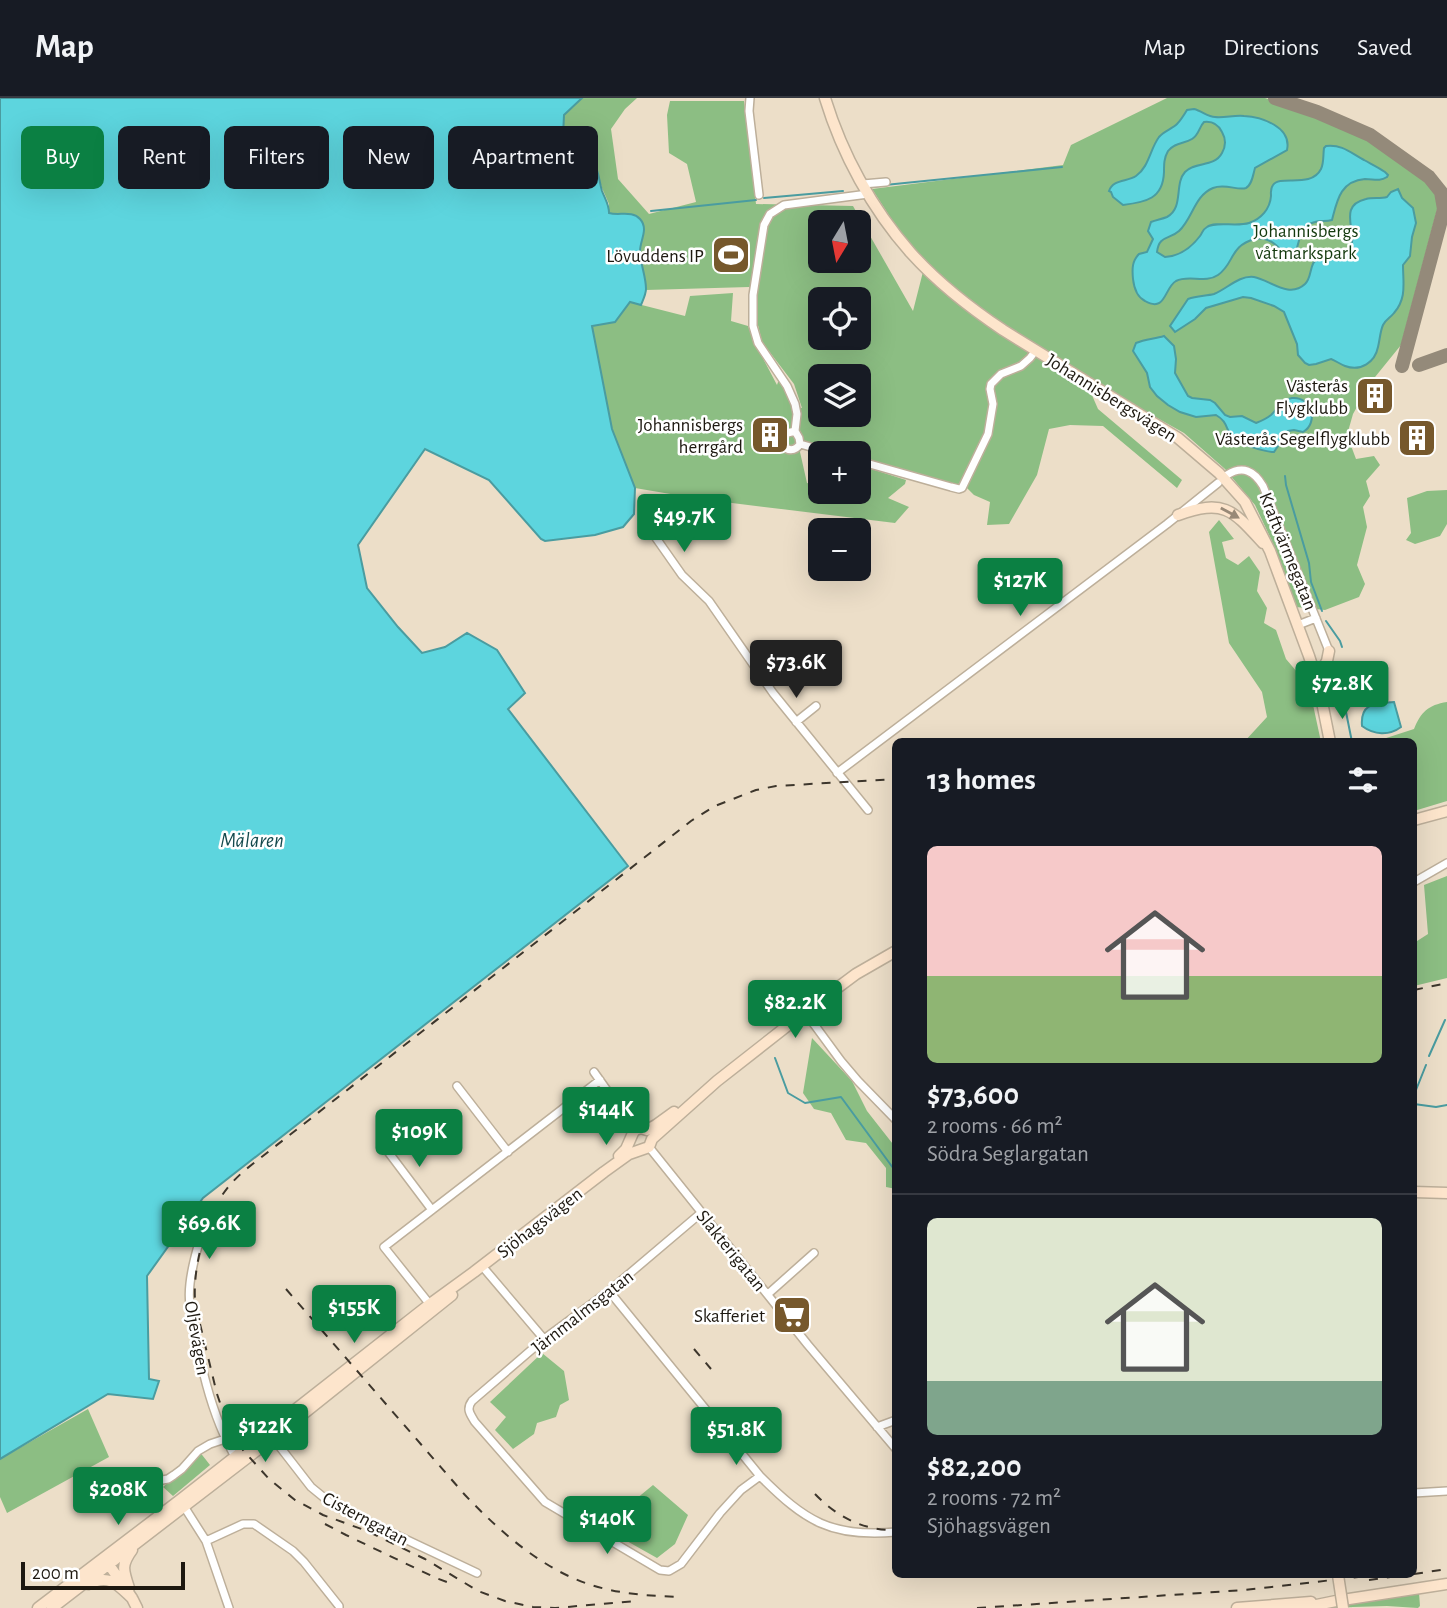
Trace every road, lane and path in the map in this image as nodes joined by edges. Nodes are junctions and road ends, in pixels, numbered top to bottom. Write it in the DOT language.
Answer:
graph roads {
  1 [pos="750,98"];
  2 [pos="825,98"];
  3 [pos="886,182"];
  4 [pos="863,184"];
  5 [pos="868,194"];
  6 [pos="759,195"];
  7 [pos="1036,349"];
  8 [pos="795,431"];
  9 [pos="800,444"];
  10 [pos="808,446"];
  11 [pos="871,464"];
  12 [pos="1227,475"];
  13 [pos="1218,482"];
  14 [pos="693,508"];
  15 [pos="1178,515"];
  16 [pos="1270,551"];
  17 [pos="1316,618"];
  18 [pos="1298,625"];
  19 [pos="1329,651"];
  20 [pos="1319,687"];
  21 [pos="816,706"];
  22 [pos="796,722"];
  23 [pos="1329,738"];
  24 [pos="837,773"];
  25 [pos="868,810"];
  26 [pos="1447,811"];
  27 [pos="1417,819"];
  28 [pos="1447,863"];
  29 [pos="1417,880"];
  30 [pos="892,953"];
  31 [pos="805,1012"];
  32 [pos="594,1072"];
  33 [pos="600,1080"];
  34 [pos="457,1086"];
  35 [pos="892,1116"];
  36 [pos="633,1135"];
  37 [pos="647,1142"];
  38 [pos="383,1145"];
  39 [pos="508,1152"];
  40 [pos="604,1171"];
  41 [pos="1417,1192"];
  42 [pos="1447,1192"];
  43 [pos="211,1209"];
  44 [pos="432,1210"];
  45 [pos="701,1213"];
  46 [pos="814,1253"];
  47 [pos="478,1269"];
  48 [pos="609,1291"];
  49 [pos="768,1294"];
  50 [pos="432,1307"];
  51 [pos="544,1339"];
  52 [pos="892,1421"];
  53 [pos="877,1427"];
  54 [pos="271,1435"];
  55 [pos="225,1438"];
  56 [pos="892,1444"];
  57 [pos="237,1460"];
  58 [pos="761,1476"];
  59 [pos="132,1489"];
  60 [pos="1447,1491"];
  61 [pos="1417,1493"];
  62 [pos="182,1504"];
  63 [pos="892,1532"];
  64 [pos="206,1541"];
  65 [pos="136,1544"];
  66 [pos="106,1560"];
  67 [pos="477,1573"];
  68 [pos="1338,1578"];
  69 [pos="1447,1584"];
  70 [pos="75,1590"];
  71 [pos="135,1603"];
  72 [pos="1340,1604"];
  73 [pos="339,1607"];
  74 [pos="38,1608"];
  75 [pos="52,1608"];
  76 [pos="229,1608"];
  77 [pos="1237,1608"];
  78 [pos="1302,1608"];
  1 -- 6 [label="street"];
  2 -- 4 [label="main road, Johannisbergsvägen"];
  3 -- 4 [label="street"];
  4 -- 5 [label="main road, Johannisbergsvägen"];
  5 -- 7 [label="main road, Johannisbergsvägen"];
  5 -- 8 [label="street"];
  7 -- 11 [label="street"];
  7 -- 16 [label="main road, Johannisbergsvägen"];
  8 -- 9 [label="street"];
  8 -- 9 [label="street"];
  9 -- 10 [label="street"];
  12 -- 17 [label="street, Kraftvärmegatan"];
  13 -- 15 [label="street"];
  14 -- 22 [label="street"];
  15 -- 16 [label="main road, one-way"];
  15 -- 24 [label="street"];
  16 -- 18 [label="main road, Johannisbergsvägen"];
  17 -- 18 [label="street"];
  17 -- 19 [label="street"];
  18 -- 20 [label="main road, Johannisbergsvägen"];
  19 -- 20 [label="main road"];
  20 -- 23 [label="main road, Johannisbergsvägen"];
  21 -- 22 [label="street"];
  22 -- 24 [label="street"];
  24 -- 25 [label="street"];
  26 -- 27 [label="main road"];
  28 -- 29 [label="street"];
  30 -- 31 [label="main road, Sjöhagsvägen"];
  31 -- 35 [label="street"];
  31 -- 37 [label="main road, Sjöhagsvägen"];
  32 -- 33 [label="street"];
  33 -- 36 [label="street"];
  33 -- 39 [label="street"];
  34 -- 39 [label="street"];
  36 -- 37 [label="main road"];
  36 -- 37 [label="main road"];
  36 -- 40 [label="main road, Sjöhagsvägen"];
  37 -- 40 [label="main road, Sjöhagsvägen"];
  37 -- 45 [label="street, Slakterigatan"];
  38 -- 44 [label="street"];
  39 -- 44 [label="street"];
  40 -- 47 [label="main road, Sjöhagsvägen"];
  41 -- 42 [label="main road"];
  43 -- 55 [label="street, Oljevägen"];
  44 -- 50 [label="street"];
  45 -- 48 [label="street, Järnmalmsgatan"];
  45 -- 49 [label="street, Slakterigatan"];
  46 -- 49 [label="street"];
  47 -- 50 [label="main road, Sjöhagsvägen"];
  47 -- 51 [label="street"];
  48 -- 51 [label="street, Järnmalmsgatan"];
  48 -- 58 [label="street"];
  49 -- 53 [label="street, Slakterigatan"];
  50 -- 54 [label="main road, Sjöhagsvägen"];
  51 -- 58 [label="street, Järnmalmsgatan"];
  52 -- 53 [label="street"];
  53 -- 56 [label="street, Slakterigatan"];
  54 -- 57 [label="main road, Sjöhagsvägen"];
  54 -- 67 [label="street, Cisterngatan"];
  55 -- 57 [label="street, Oljevägen"];
  55 -- 59 [label="street"];
  57 -- 62 [label="main road, Sjöhagsvägen"];
  58 -- 63 [label="street"];
  60 -- 61 [label="street"];
  62 -- 64 [label="street"];
  62 -- 65 [label="main road, Sjöhagsvägen"];
  62 -- 66 [label="main road, Sjöhagsvägen"];
  64 -- 73 [label="street"];
  64 -- 76 [label="street"];
  65 -- 66 [label="main road, Sjöhagsvägen"];
  65 -- 71 [label="main road"];
  66 -- 70 [label="main road, Sjöhagsvägen"];
  66 -- 71 [label="main road"];
  66 -- 74 [label="main road, Sjöhagsvägen"];
  68 -- 72 [label="main road, bridge"];
  69 -- 72 [label="main road"];
  70 -- 71 [label="main road"];
  70 -- 75 [label="main road, Sjöhagsvägen"];
  72 -- 77 [label="main road"];
  72 -- 78 [label="main road"];
}
